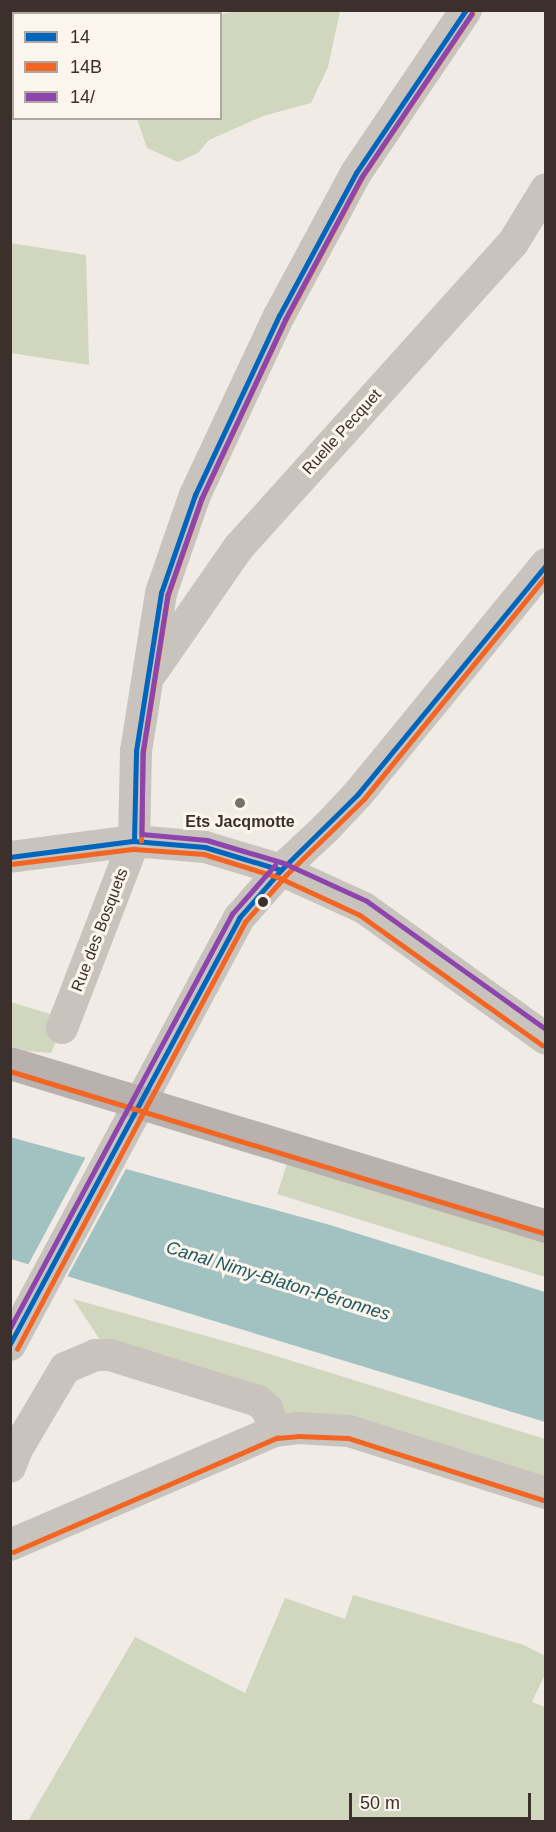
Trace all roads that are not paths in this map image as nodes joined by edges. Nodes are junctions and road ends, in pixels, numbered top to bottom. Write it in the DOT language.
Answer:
graph roads {
  1 [pos="466,10"];
  2 [pos="546,189"];
  3 [pos="546,564"];
  4 [pos="146,680"];
  5 [pos="134,841"];
  6 [pos="10,857"];
  7 [pos="281,870"];
  8 [pos="62,1028"];
  9 [pos="546,1039"];
  10 [pos="10,1063"];
  11 [pos="546,1226"];
  12 [pos="10,1345"];
  13 [pos="275,1431"];
  14 [pos="10,1467"];
  15 [pos="546,1493"];
  16 [pos="10,1545"];
  1 -- 4 [label="street, Rue des Bosquets"];
  2 -- 4 [label="street, Ruelle Pecquet"];
  3 -- 7 [label="street"];
  4 -- 5 [label="street, Rue des Bosquets"];
  5 -- 6 [label="street"];
  5 -- 7 [label="street"];
  5 -- 8 [label="street, Rue des Bosquets"];
  7 -- 9 [label="street"];
  7 -- 12 [label="street"];
  10 -- 11 [label="main road"];
  13 -- 14 [label="street"];
  13 -- 15 [label="street"];
  13 -- 16 [label="street"];
}
